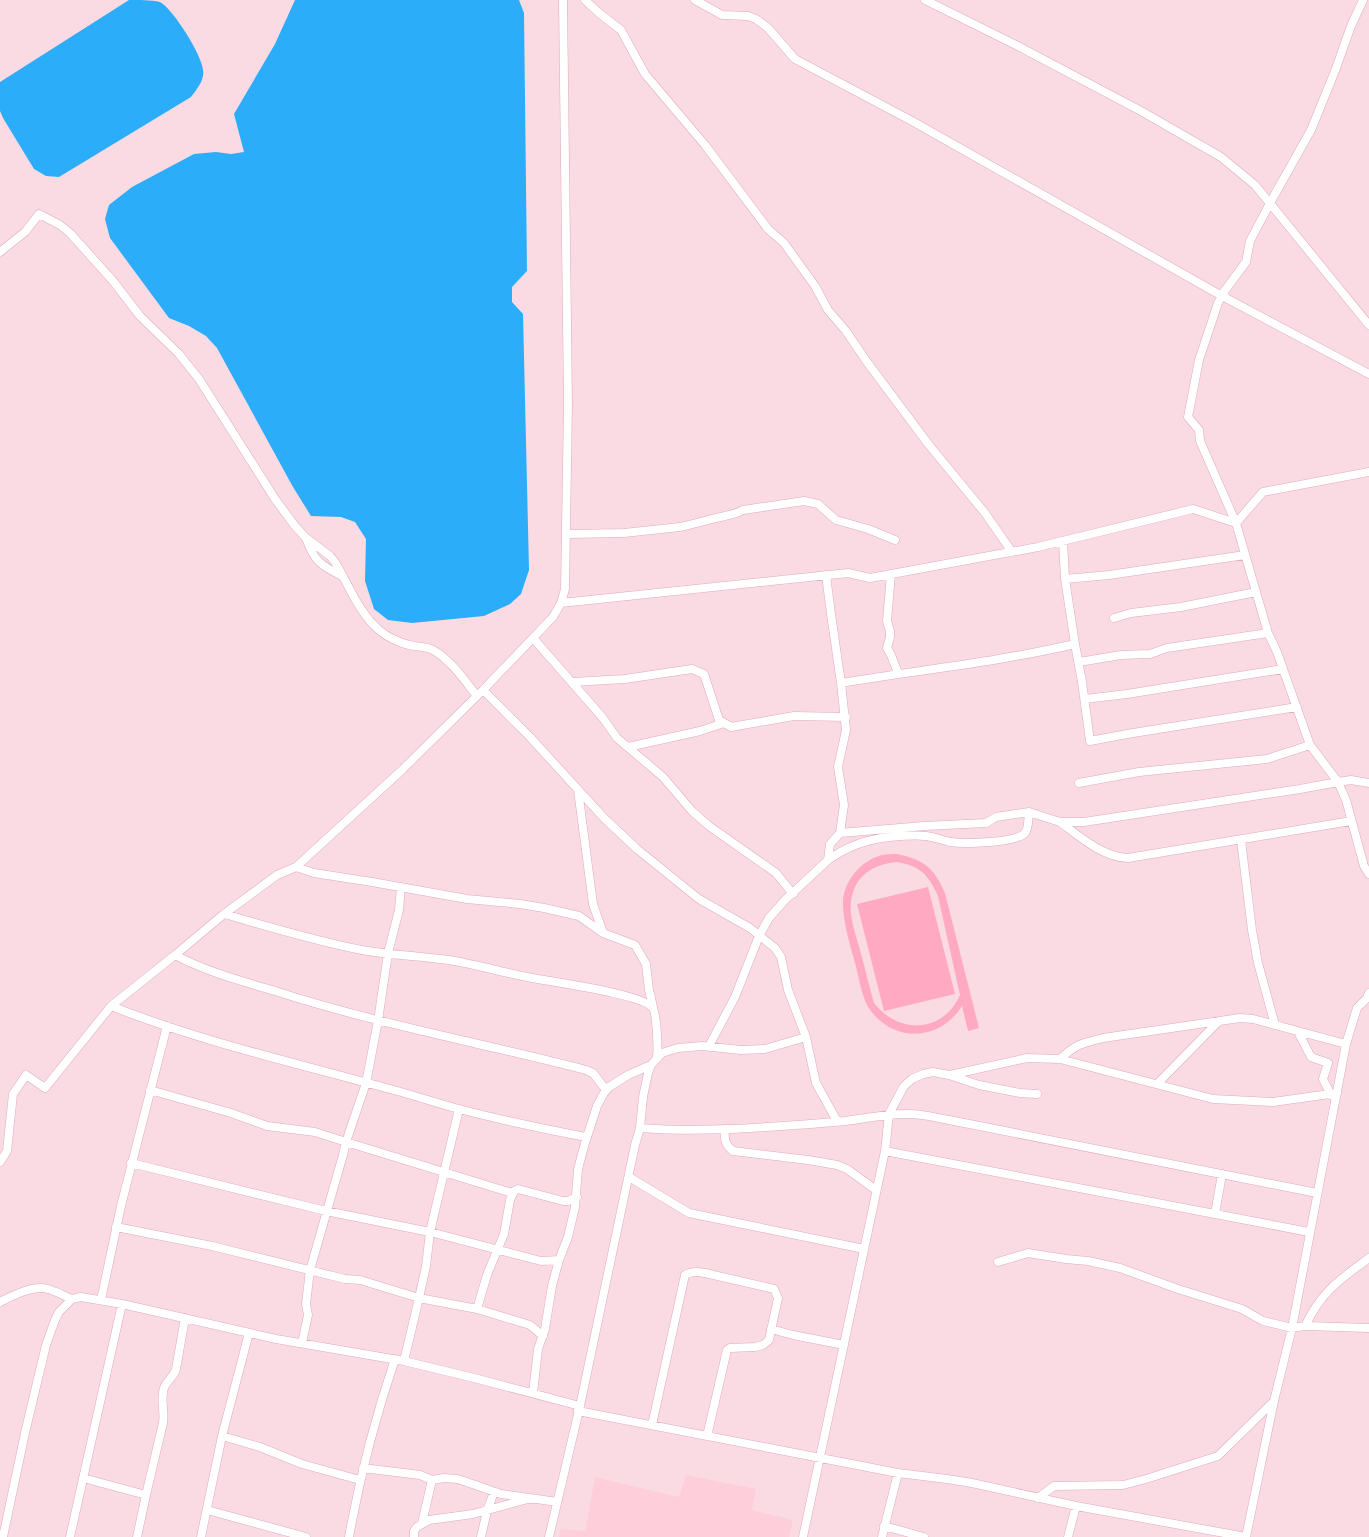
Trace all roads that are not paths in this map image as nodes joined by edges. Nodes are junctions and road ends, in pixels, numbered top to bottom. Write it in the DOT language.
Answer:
graph roads {
  1 [pos="563,0"];
  2 [pos="584,0"];
  3 [pos="695,0"];
  4 [pos="925,0"];
  5 [pos="1363,0"];
  6 [pos="1270,203"];
  7 [pos="0,252"];
  8 [pos="1222,296"];
  9 [pos="1369,325"];
  10 [pos="1369,374"];
  11 [pos="1369,472"];
  12 [pos="1236,523"];
  13 [pos="566,534"];
  14 [pos="305,537"];
  15 [pos="895,540"];
  16 [pos="1063,541"];
  17 [pos="1012,552"];
  18 [pos="1245,555"];
  19 [pos="891,574"];
  20 [pos="826,575"];
  21 [pos="342,576"];
  22 [pos="1065,578"];
  23 [pos="1256,592"];
  24 [pos="561,603"];
  25 [pos="1114,618"];
  26 [pos="1268,634"];
  27 [pos="533,638"];
  28 [pos="1075,644"];
  29 [pos="1079,662"];
  30 [pos="1283,669"];
  31 [pos="898,673"];
  32 [pos="573,682"];
  33 [pos="841,684"];
  34 [pos="480,693"];
  35 [pos="1085,699"];
  36 [pos="1297,707"];
  37 [pos="846,717"];
  38 [pos="724,723"];
  39 [pos="1310,745"];
  40 [pos="628,748"];
  41 [pos="1079,782"];
  42 [pos="1338,782"];
  43 [pos="1369,783"];
  44 [pos="578,790"];
  45 [pos="1029,812"];
  46 [pos="1351,821"];
  47 [pos="1060,822"];
  48 [pos="840,833"];
  49 [pos="1241,840"];
  50 [pos="828,860"];
  51 [pos="296,867"];
  52 [pos="1369,874"];
  53 [pos="401,887"];
  54 [pos="793,894"];
  55 [pos="224,914"];
  56 [pos="602,933"];
  57 [pos="759,936"];
  58 [pos="388,953"];
  59 [pos="176,955"];
  60 [pos="1368,996"];
  61 [pos="111,1006"];
  62 [pos="653,1007"];
  63 [pos="378,1021"];
  64 [pos="1220,1021"];
  65 [pos="167,1026"];
  66 [pos="1274,1026"];
  67 [pos="1298,1032"];
  68 [pos="806,1037"];
  69 [pos="1346,1044"];
  70 [pos="709,1046"];
  71 [pos="657,1057"];
  72 [pos="1060,1059"];
  73 [pos="651,1065"];
  74 [pos="949,1075"];
  75 [pos="366,1083"];
  76 [pos="1157,1084"];
  77 [pos="150,1090"];
  78 [pos="606,1090"];
  79 [pos="1037,1094"];
  80 [pos="1334,1094"];
  81 [pos="459,1109"];
  82 [pos="889,1114"];
  83 [pos="836,1122"];
  84 [pos="640,1128"];
  85 [pos="725,1129"];
  86 [pos="586,1137"];
  87 [pos="346,1142"];
  88 [pos="885,1151"];
  89 [pos="0,1162"];
  90 [pos="131,1163"];
  91 [pos="443,1172"];
  92 [pos="1222,1174"];
  93 [pos="629,1177"];
  94 [pos="876,1190"];
  95 [pos="512,1193"];
  96 [pos="1317,1193"];
  97 [pos="577,1197"];
  98 [pos="326,1211"];
  99 [pos="1215,1214"];
  100 [pos="116,1227"];
  101 [pos="430,1232"];
  102 [pos="1309,1232"];
  103 [pos="499,1249"];
  104 [pos="864,1250"];
  105 [pos="1369,1258"];
  106 [pos="559,1260"];
  107 [pos="998,1262"];
  108 [pos="310,1270"];
  109 [pos="419,1298"];
  110 [pos="72,1299"];
  111 [pos="101,1300"];
  112 [pos="0,1302"];
  113 [pos="122,1304"];
  114 [pos="477,1309"];
  115 [pos="185,1318"];
  116 [pos="1305,1326"];
  117 [pos="1292,1328"];
  118 [pos="1369,1328"];
  119 [pos="771,1329"];
  120 [pos="249,1333"];
  121 [pos="543,1336"];
  122 [pos="302,1343"];
  123 [pos="844,1345"];
  124 [pos="395,1359"];
  125 [pos="404,1361"];
  126 [pos="533,1393"];
  127 [pos="1274,1401"];
  128 [pos="579,1409"];
  129 [pos="652,1425"];
  130 [pos="222,1436"];
  131 [pos="707,1436"];
  132 [pos="819,1459"];
  133 [pos="363,1468"];
  134 [pos="898,1473"];
  135 [pos="83,1478"];
  136 [pos="360,1480"];
  137 [pos="432,1480"];
  138 [pos="494,1492"];
  139 [pos="146,1495"];
  140 [pos="1038,1498"];
  141 [pos="537,1499"];
  142 [pos="557,1502"];
  143 [pos="1076,1506"];
  144 [pos="207,1510"];
  145 [pos="487,1511"];
  146 [pos="422,1523"];
  147 [pos="884,1526"];
  148 [pos="1230,1536"];
  149 [pos="4,1537"];
  150 [pos="70,1537"];
  151 [pos="137,1537"];
  152 [pos="201,1537"];
  153 [pos="306,1537"];
  154 [pos="349,1537"];
  155 [pos="414,1537"];
  156 [pos="480,1537"];
  157 [pos="549,1537"];
  158 [pos="803,1537"];
  159 [pos="882,1537"];
  160 [pos="924,1537"];
  161 [pos="1068,1537"];
  162 [pos="1246,1537"];
  1 -- 13 [label="street"];
  2 -- 17 [label="street"];
  3 -- 8 [label="street"];
  4 -- 6 [label="street"];
  5 -- 6 [label="street"];
  6 -- 8 [label="street"];
  6 -- 9 [label="street"];
  7 -- 14 [label="street"];
  8 -- 10 [label="street"];
  8 -- 12 [label="street"];
  11 -- 12 [label="street"];
  12 -- 16 [label="street"];
  12 -- 18 [label="street"];
  13 -- 15 [label="street"];
  13 -- 24 [label="street"];
  14 -- 21 [label="street"];
  14 -- 21 [label="street"];
  16 -- 17 [label="street"];
  16 -- 22 [label="street"];
  17 -- 19 [label="street"];
  18 -- 22 [label="street"];
  18 -- 23 [label="street"];
  19 -- 20 [label="street"];
  19 -- 31 [label="street"];
  20 -- 24 [label="street"];
  20 -- 33 [label="street"];
  21 -- 34 [label="street"];
  22 -- 28 [label="street"];
  23 -- 25 [label="street"];
  23 -- 26 [label="street"];
  24 -- 27 [label="street"];
  26 -- 29 [label="street"];
  26 -- 30 [label="street"];
  27 -- 32 [label="street"];
  27 -- 34 [label="street"];
  28 -- 29 [label="street"];
  28 -- 31 [label="street"];
  29 -- 35 [label="street"];
  30 -- 35 [label="street"];
  30 -- 36 [label="street"];
  31 -- 33 [label="street"];
  32 -- 38 [label="street"];
  32 -- 40 [label="street"];
  33 -- 37 [label="street"];
  34 -- 44 [label="street"];
  34 -- 51 [label="street"];
  35 -- 36 [label="street"];
  36 -- 39 [label="street"];
  37 -- 38 [label="street"];
  37 -- 48 [label="street"];
  38 -- 40 [label="street"];
  39 -- 41 [label="street"];
  39 -- 42 [label="street"];
  40 -- 54 [label="street"];
  42 -- 43 [label="street"];
  42 -- 46 [label="street"];
  42 -- 47 [label="street"];
  44 -- 56 [label="street"];
  44 -- 57 [label="street"];
  45 -- 47 [label="street"];
  45 -- 48 [label="street"];
  45 -- 50 [label="street"];
  46 -- 49 [label="street"];
  46 -- 52 [label="street"];
  47 -- 49 [label="street"];
  48 -- 50 [label="street"];
  49 -- 66 [label="street"];
  50 -- 54 [label="street"];
  51 -- 53 [label="street"];
  51 -- 55 [label="street"];
  53 -- 56 [label="street"];
  53 -- 58 [label="street"];
  54 -- 57 [label="street"];
  55 -- 58 [label="street"];
  55 -- 59 [label="street"];
  56 -- 62 [label="street"];
  57 -- 68 [label="street"];
  57 -- 70 [label="street"];
  58 -- 62 [label="street"];
  58 -- 63 [label="street"];
  59 -- 61 [label="street"];
  59 -- 63 [label="street"];
  60 -- 69 [label="street"];
  61 -- 65 [label="street"];
  61 -- 89 [label="street"];
  62 -- 71 [label="street"];
  63 -- 75 [label="street"];
  63 -- 78 [label="street"];
  64 -- 66 [label="street"];
  64 -- 72 [label="street"];
  64 -- 76 [label="street"];
  65 -- 75 [label="street"];
  65 -- 77 [label="street"];
  66 -- 67 [label="street"];
  67 -- 69 [label="street"];
  67 -- 80 [label="street"];
  68 -- 70 [label="street"];
  68 -- 83 [label="street"];
  69 -- 80 [label="street"];
  70 -- 71 [label="street"];
  71 -- 73 [label="street"];
  72 -- 74 [label="street"];
  72 -- 76 [label="street"];
  73 -- 78 [label="street"];
  73 -- 84 [label="street"];
  74 -- 79 [label="street"];
  74 -- 82 [label="street"];
  75 -- 81 [label="street"];
  75 -- 87 [label="street"];
  76 -- 80 [label="street"];
  77 -- 87 [label="street"];
  77 -- 90 [label="street"];
  78 -- 86 [label="street"];
  80 -- 96 [label="street"];
  81 -- 86 [label="street"];
  81 -- 91 [label="street"];
  82 -- 83 [label="street"];
  82 -- 88 [label="street"];
  82 -- 92 [label="street"];
  83 -- 85 [label="street"];
  84 -- 85 [label="street"];
  84 -- 93 [label="street"];
  85 -- 94 [label="street"];
  86 -- 97 [label="street"];
  87 -- 91 [label="street"];
  87 -- 98 [label="street"];
  88 -- 94 [label="street"];
  88 -- 99 [label="street"];
  90 -- 98 [label="street"];
  90 -- 100 [label="street"];
  91 -- 95 [label="street"];
  91 -- 101 [label="street"];
  92 -- 96 [label="street"];
  92 -- 99 [label="street"];
  93 -- 104 [label="street"];
  93 -- 128 [label="street"];
  94 -- 104 [label="street"];
  95 -- 97 [label="street"];
  95 -- 103 [label="street"];
  96 -- 102 [label="street"];
  97 -- 106 [label="street"];
  98 -- 101 [label="street"];
  98 -- 108 [label="street"];
  99 -- 102 [label="street"];
  100 -- 108 [label="street"];
  100 -- 111 [label="street"];
  101 -- 103 [label="street"];
  101 -- 109 [label="street"];
  102 -- 117 [label="street"];
  103 -- 106 [label="street"];
  103 -- 114 [label="street"];
  104 -- 123 [label="street"];
  105 -- 116 [label="street"];
  106 -- 121 [label="street"];
  107 -- 117 [label="street"];
  108 -- 109 [label="street"];
  108 -- 122 [label="street"];
  109 -- 114 [label="street"];
  109 -- 125 [label="street"];
  110 -- 111 [label="street"];
  110 -- 112 [label="street"];
  110 -- 149 [label="street"];
  111 -- 113 [label="street"];
  113 -- 115 [label="street"];
  113 -- 135 [label="street"];
  114 -- 121 [label="street"];
  115 -- 120 [label="street"];
  115 -- 139 [label="street"];
  116 -- 117 [label="street"];
  116 -- 118 [label="street"];
  117 -- 127 [label="street"];
  119 -- 123 [label="street"];
  119 -- 129 [label="street"];
  119 -- 131 [label="street"];
  120 -- 122 [label="street"];
  120 -- 130 [label="street"];
  121 -- 126 [label="street"];
  122 -- 124 [label="street"];
  123 -- 132 [label="street"];
  124 -- 125 [label="street"];
  124 -- 133 [label="street"];
  125 -- 126 [label="street"];
  126 -- 128 [label="street"];
  127 -- 140 [label="street"];
  127 -- 162 [label="street"];
  128 -- 129 [label="street"];
  128 -- 142 [label="street"];
  129 -- 131 [label="street"];
  130 -- 136 [label="street"];
  130 -- 144 [label="street"];
  131 -- 132 [label="street"];
  132 -- 134 [label="street"];
  132 -- 158 [label="street"];
  133 -- 136 [label="street"];
  133 -- 137 [label="street"];
  134 -- 140 [label="street"];
  134 -- 147 [label="street"];
  135 -- 139 [label="street"];
  135 -- 150 [label="street"];
  136 -- 154 [label="street"];
  137 -- 138 [label="street"];
  137 -- 146 [label="street"];
  138 -- 141 [label="street"];
  138 -- 145 [label="street"];
  139 -- 151 [label="street"];
  140 -- 143 [label="street"];
  141 -- 142 [label="street"];
  141 -- 145 [label="street"];
  142 -- 157 [label="street"];
  143 -- 148 [label="street"];
  143 -- 161 [label="street"];
  144 -- 152 [label="street"];
  144 -- 153 [label="street"];
  145 -- 146 [label="street"];
  145 -- 156 [label="street"];
  146 -- 155 [label="street"];
  147 -- 159 [label="street"];
  147 -- 160 [label="street"];
  148 -- 162 [label="street"];
}
